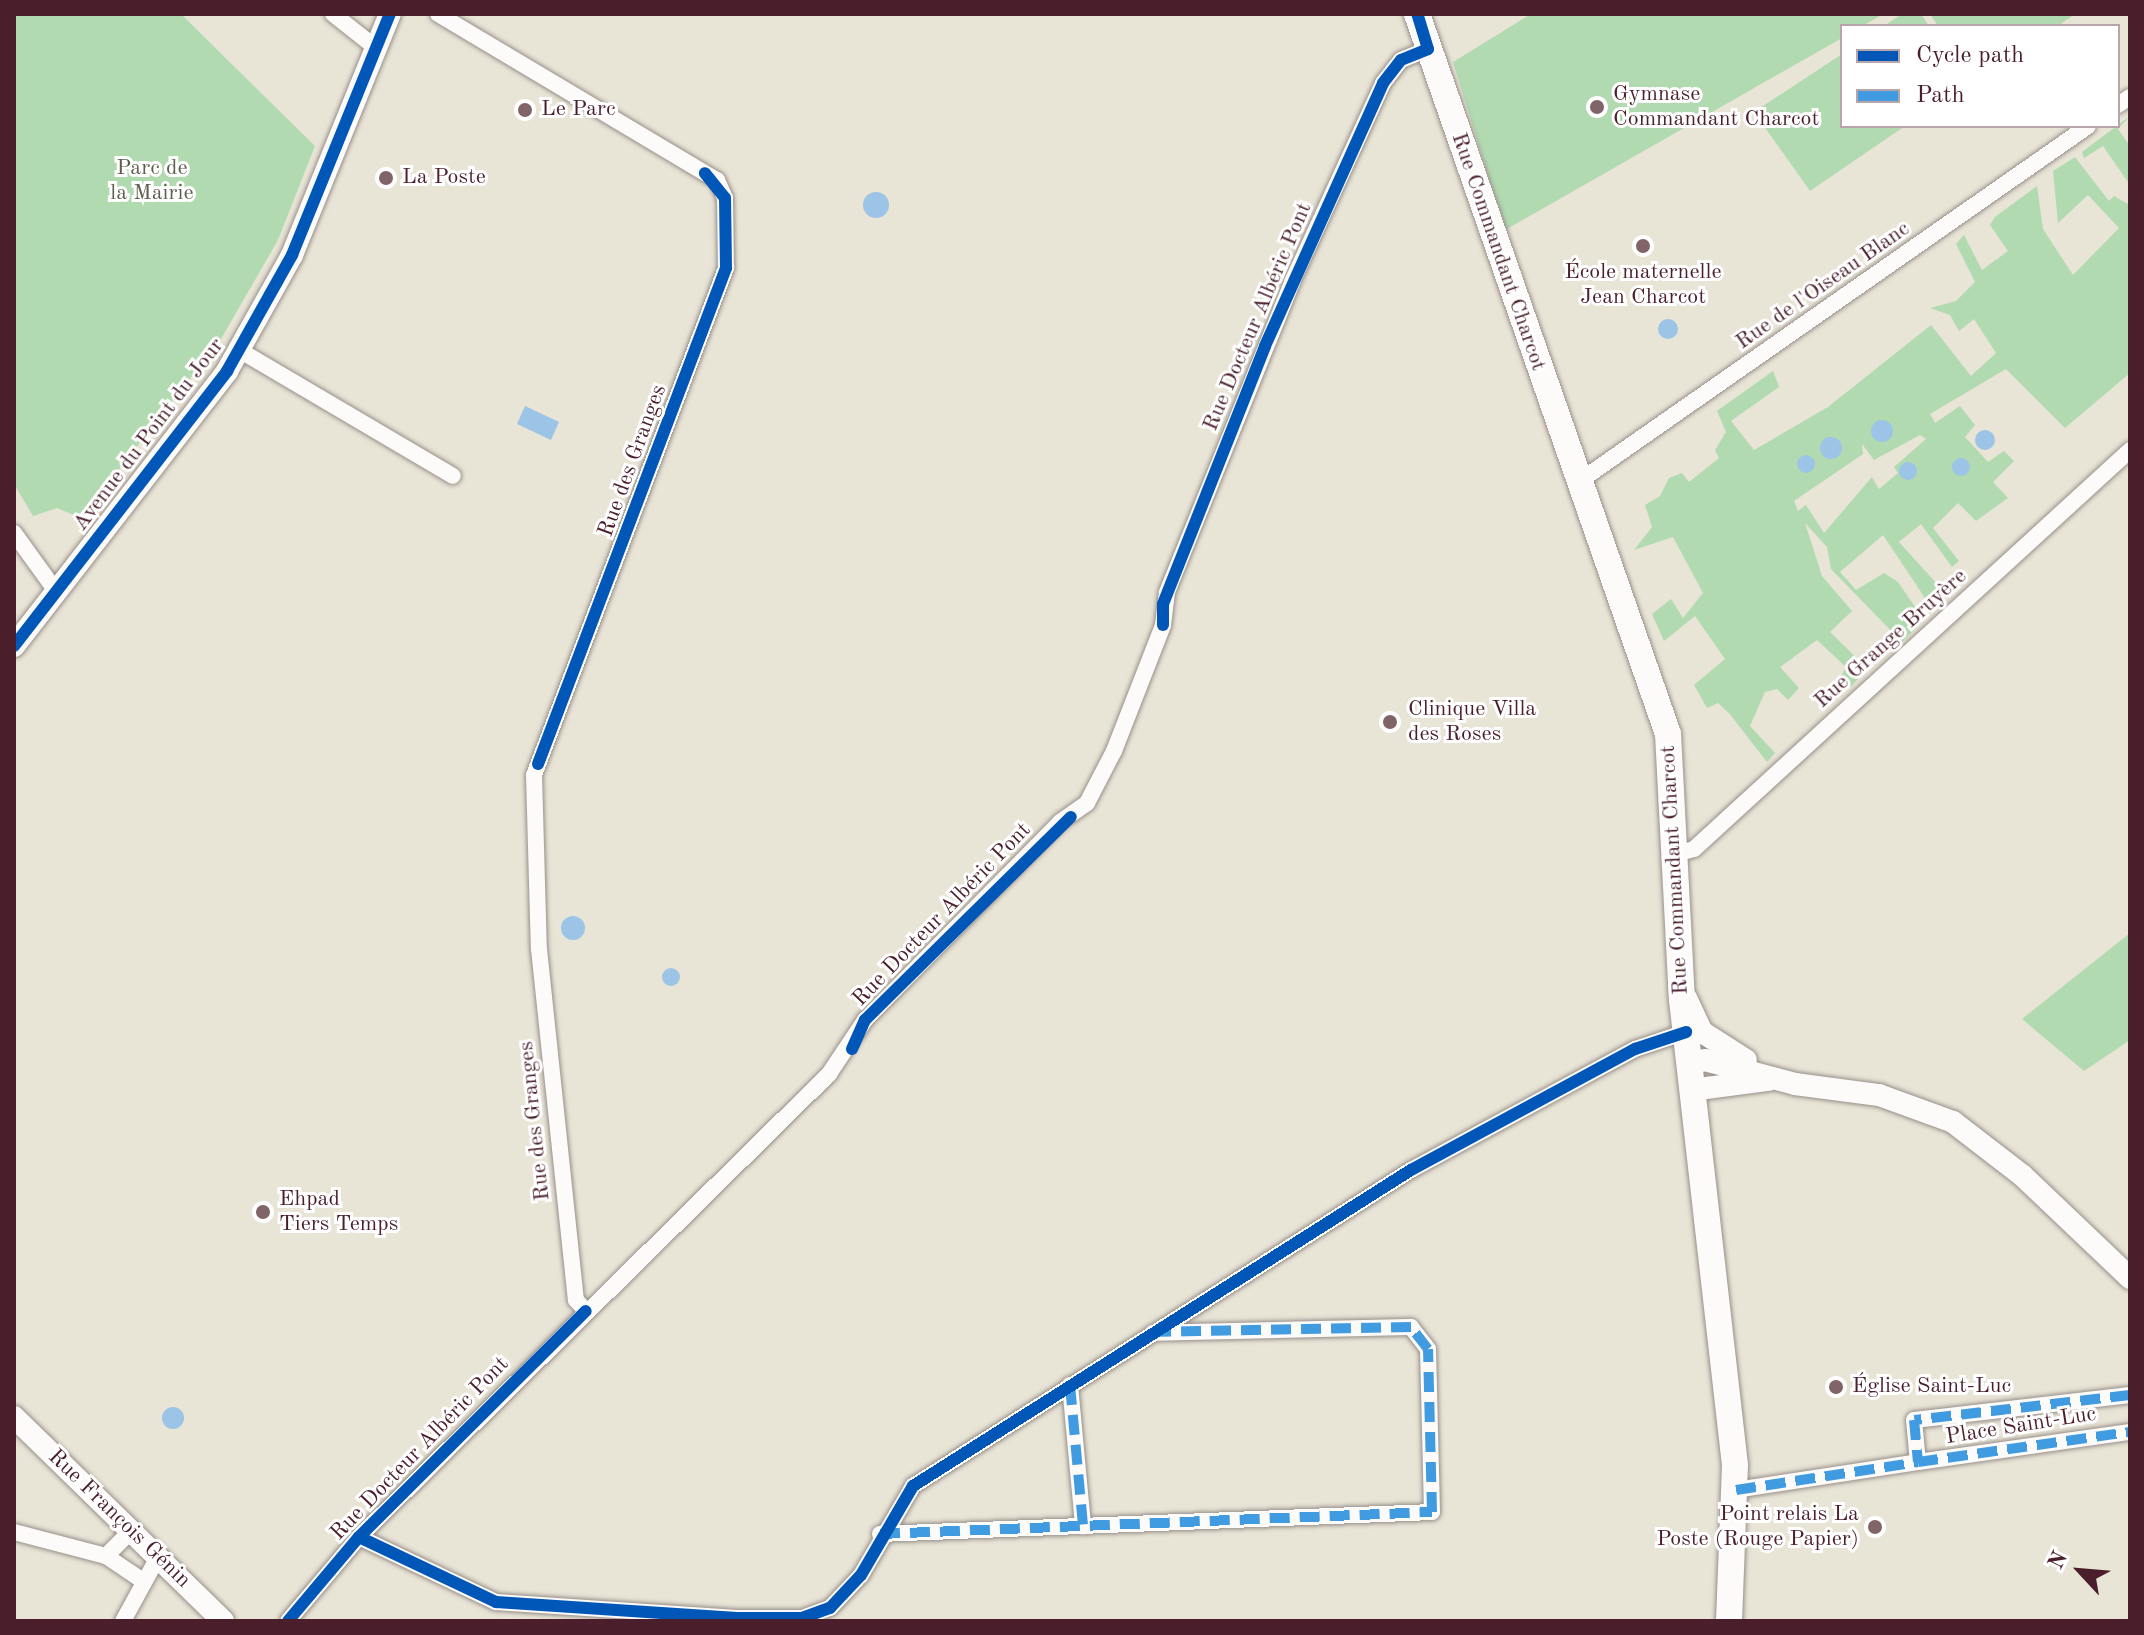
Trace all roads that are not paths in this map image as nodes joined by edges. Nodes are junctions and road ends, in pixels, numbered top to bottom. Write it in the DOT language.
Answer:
graph roads {
  1 [pos="333,14"];
  2 [pos="390,14"];
  3 [pos="438,14"];
  4 [pos="1417,14"];
  5 [pos="376,48"];
  6 [pos="1428,49"];
  7 [pos="2085,128"];
  8 [pos="239,350"];
  9 [pos="2130,450"];
  10 [pos="453,476"];
  11 [pos="1581,480"];
  12 [pos="14,533"];
  13 [pos="56,591"];
  14 [pos="14,646"];
  15 [pos="1679,853"];
  16 [pos="1681,986"];
  17 [pos="1686,1032"];
  18 [pos="1690,1077"];
  19 [pos="1773,1079"];
  20 [pos="2130,1278"];
  21 [pos="586,1311"];
  22 [pos="1152,1333"];
  23 [pos="1070,1385"];
  24 [pos="2130,1395"];
  25 [pos="14,1417"];
  26 [pos="2130,1432"];
  27 [pos="1918,1462"];
  28 [pos="1736,1490"];
  29 [pos="1083,1526"];
  30 [pos="131,1531"];
  31 [pos="14,1532"];
  32 [pos="880,1534"];
  33 [pos="359,1537"];
  34 [pos="106,1556"];
  35 [pos="158,1557"];
  36 [pos="140,1579"];
  37 [pos="123,1621"];
  38 [pos="223,1621"];
  39 [pos="288,1621"];
  40 [pos="1729,1621"];
  1 -- 5 [label="street"];
  2 -- 5 [label="main road, Avenue du Point du Jour"];
  3 -- 21 [label="street, Rue des Granges"];
  4 -- 6 [label="main road, Rue Commandant Charcot"];
  5 -- 8 [label="main road, Avenue du Point du Jour"];
  6 -- 11 [label="main road, Rue Commandant Charcot"];
  6 -- 21 [label="street, Rue Docteur Albéric Pont"];
  7 -- 11 [label="street, Rue de l'Oiseau Blanc"];
  8 -- 10 [label="street"];
  8 -- 13 [label="main road, Avenue du Point du Jour"];
  9 -- 15 [label="street, Rue Grange Bruyère"];
  11 -- 15 [label="main road, Rue Commandant Charcot"];
  12 -- 13 [label="street"];
  13 -- 14 [label="main road, Avenue du Point du Jour"];
  15 -- 16 [label="main road, Rue Commandant Charcot"];
  16 -- 17 [label="main road, Rue Commandant Charcot"];
  16 -- 19 [label="main road"];
  17 -- 18 [label="main road, Rue Commandant Charcot"];
  17 -- 22 [label="street"];
  18 -- 19 [label="main road"];
  18 -- 28 [label="main road, Rue Commandant Charcot"];
  19 -- 20 [label="main road"];
  21 -- 33 [label="street, Rue Docteur Albéric Pont"];
  22 -- 23 [label="street"];
  22 -- 29 [label="street"];
  23 -- 29 [label="street"];
  23 -- 32 [label="street"];
  24 -- 27 [label="street, Place Saint-Luc"];
  25 -- 30 [label="main road, Rue François Génin"];
  26 -- 27 [label="street, Place Saint-Luc"];
  27 -- 28 [label="street, Place Saint-Luc"];
  28 -- 40 [label="main road, Rue Commandant Charcot"];
  29 -- 32 [label="street"];
  30 -- 34 [label="street"];
  30 -- 35 [label="main road, Rue François Génin"];
  31 -- 34 [label="street"];
  32 -- 33 [label="street"];
  33 -- 39 [label="street, Rue Docteur Albéric Pont"];
  34 -- 36 [label="street"];
  35 -- 36 [label="street"];
  35 -- 38 [label="main road, Rue François Génin"];
  36 -- 37 [label="street"];
}
